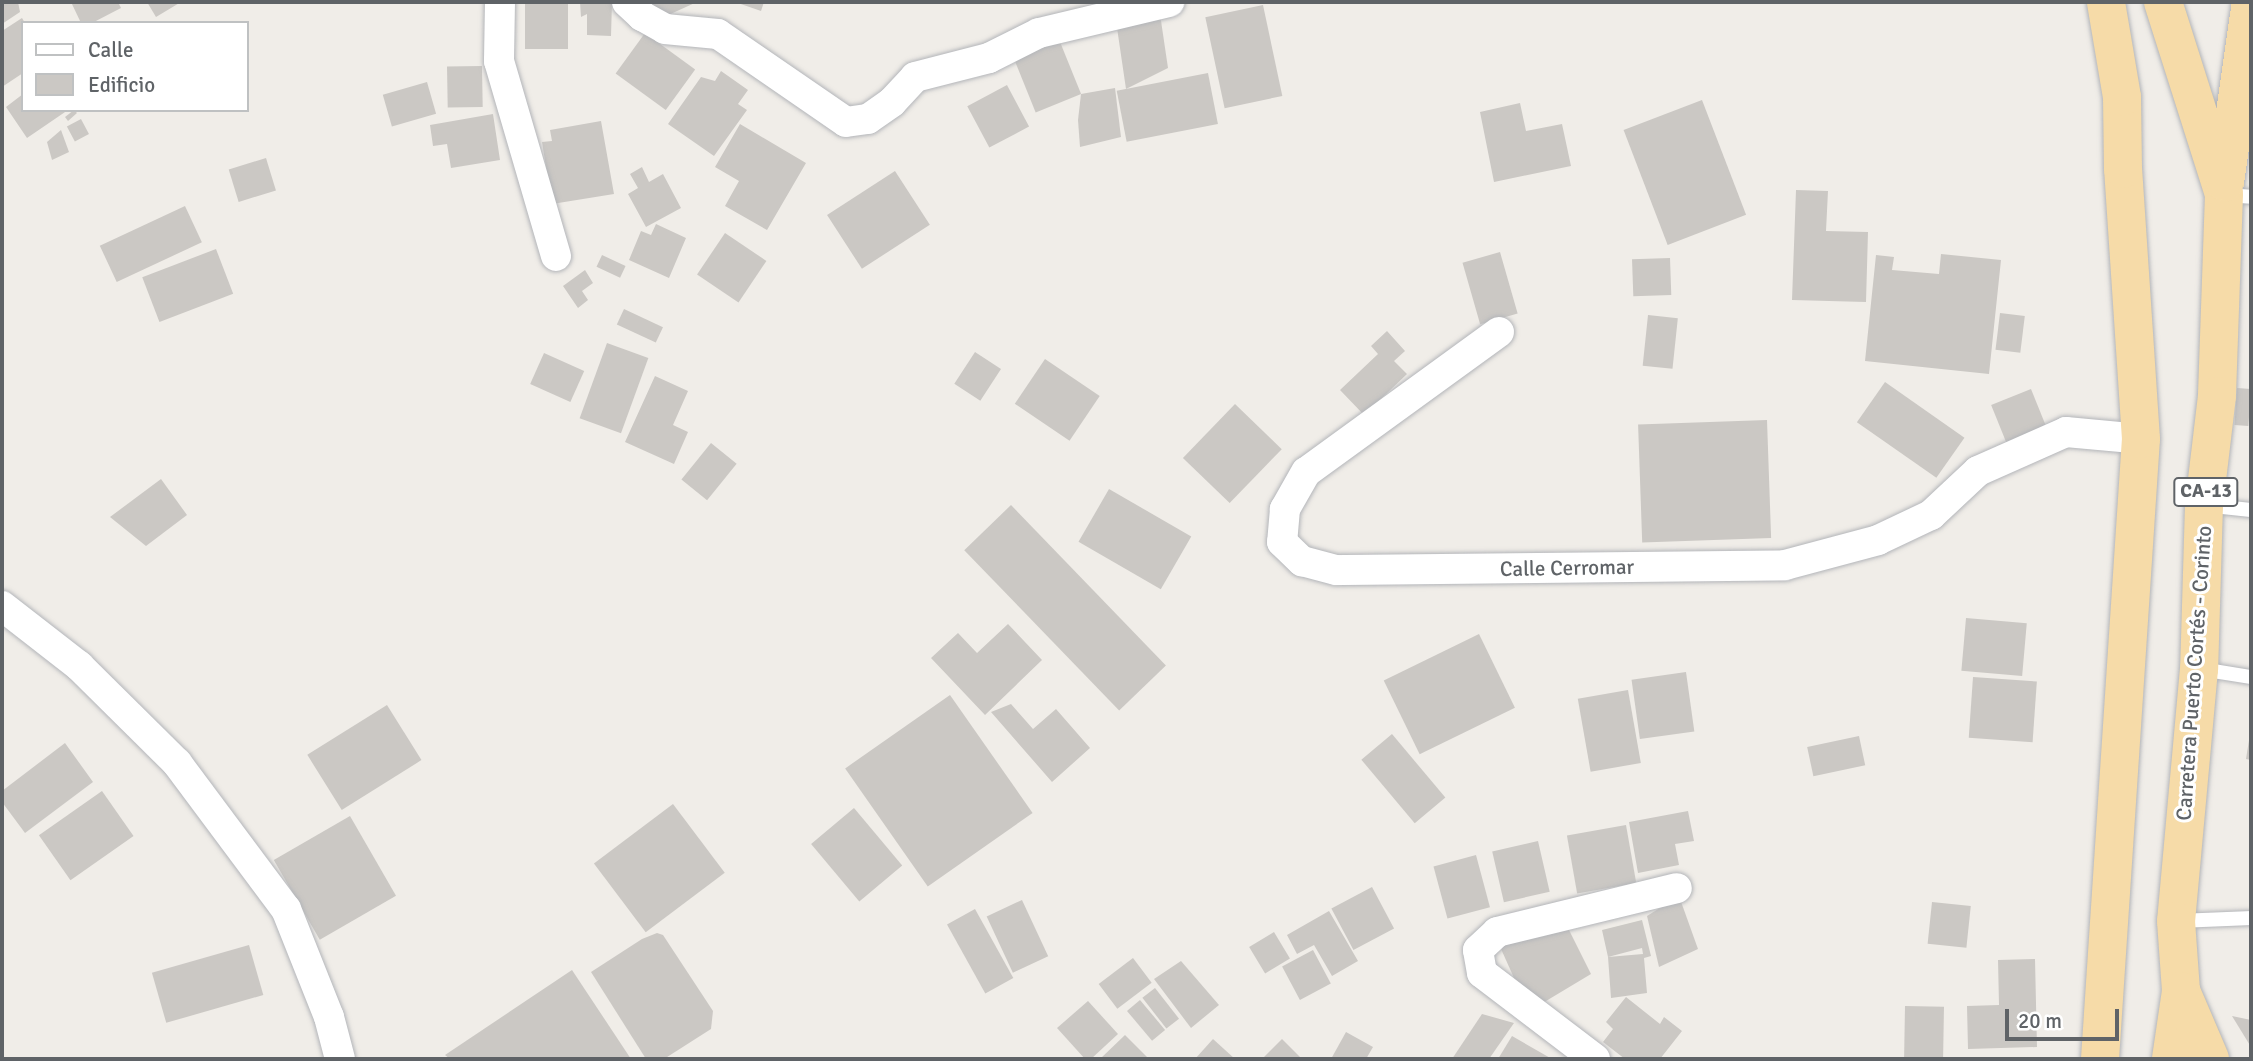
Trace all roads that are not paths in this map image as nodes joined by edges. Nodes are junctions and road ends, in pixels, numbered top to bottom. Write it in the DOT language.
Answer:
graph roads {
  1 [pos="500,2"];
  2 [pos="627,2"];
  3 [pos="1169,2"];
  4 [pos="2106,2"];
  5 [pos="2163,2"];
  6 [pos="2251,2"];
  7 [pos="2247,51"];
  8 [pos="2237,196"];
  9 [pos="556,256"];
  10 [pos="1499,332"];
  11 [pos="2141,439"];
  12 [pos="2204,505"];
  13 [pos="2251,510"];
  14 [pos="2,606"];
  15 [pos="2199,669"];
  16 [pos="2251,677"];
  17 [pos="1677,888"];
  18 [pos="2251,918"];
  19 [pos="2176,921"];
  20 [pos="2181,991"];
  21 [pos="340,1059"];
  22 [pos="1595,1059"];
  23 [pos="2100,1059"];
  24 [pos="2171,1059"];
  25 [pos="2210,1059"];
  1 -- 9 [label="street"];
  2 -- 3 [label="street"];
  4 -- 11 [label="highway"];
  5 -- 8 [label="highway, Carretera Puerto Cortés - Corinto / CA-13"];
  6 -- 7 [label="highway"];
  7 -- 8 [label="highway"];
  8 -- 12 [label="highway, Carretera Puerto Cortés - Corinto / CA-13"];
  10 -- 11 [label="street, Calle Cerromar"];
  11 -- 23 [label="highway"];
  12 -- 13 [label="lane"];
  12 -- 15 [label="highway, Carretera Puerto Cortés - Corinto / CA-13"];
  14 -- 21 [label="street"];
  15 -- 16 [label="lane"];
  15 -- 19 [label="highway, Carretera Puerto Cortés - Corinto / CA-13"];
  17 -- 22 [label="street"];
  18 -- 19 [label="lane"];
  19 -- 20 [label="highway, Carretera Puerto Cortés - Corinto / CA-13"];
  20 -- 24 [label="highway, Carretera Puerto Cortés - Corinto / CA-13"];
  20 -- 25 [label="highway"];
}
